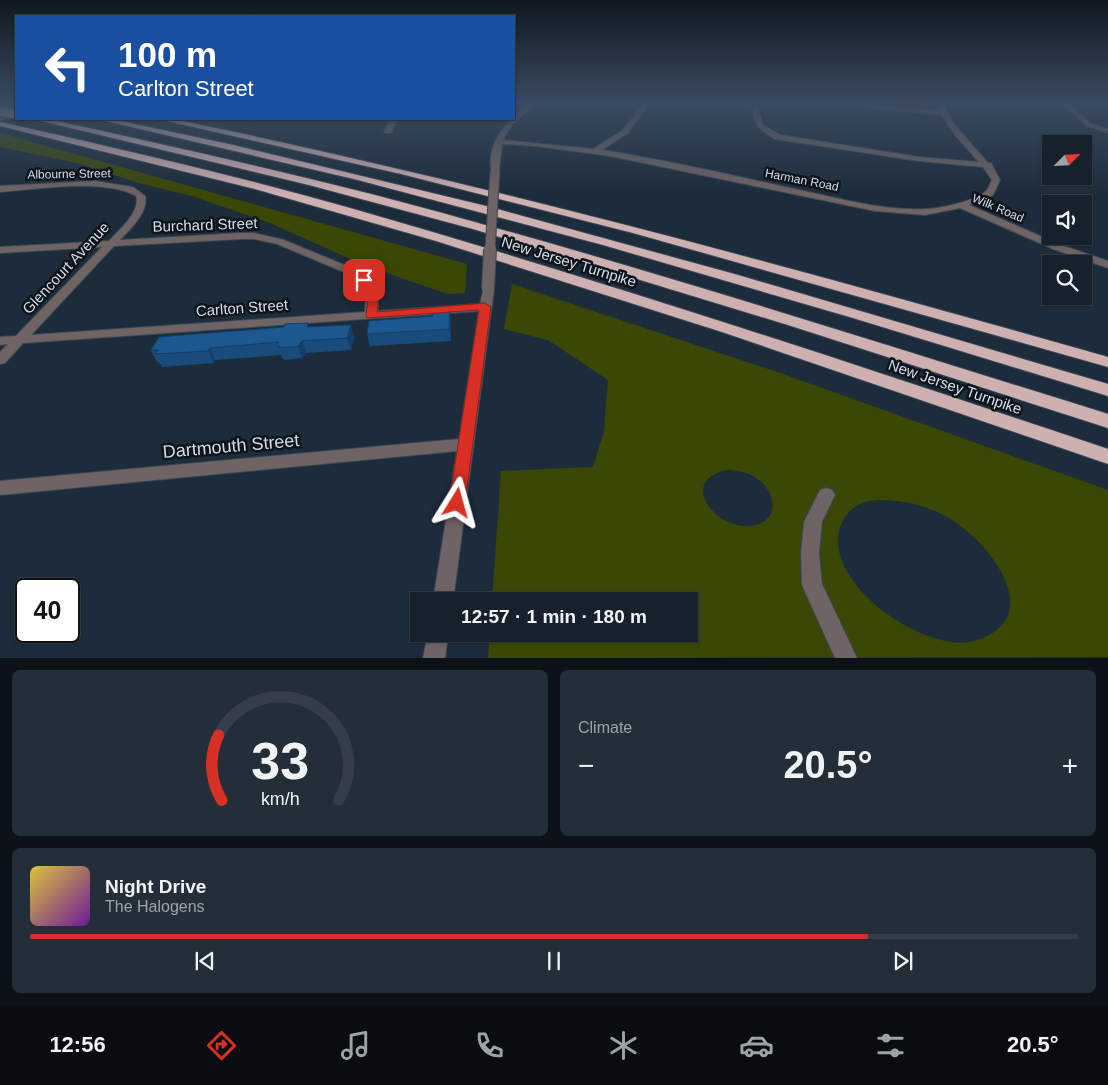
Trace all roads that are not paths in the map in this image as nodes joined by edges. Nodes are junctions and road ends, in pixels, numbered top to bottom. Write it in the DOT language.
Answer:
graph roads {
  1 [pos="61,134"];
  2 [pos="104,134"];
  3 [pos="168,134"];
  4 [pos="232,134"];
  5 [pos="503,134"];
  6 [pos="624,134"];
  7 [pos="770,134"];
  8 [pos="958,134"];
  9 [pos="498,142"];
  10 [pos="595,151"];
  11 [pos="988,165"];
  12 [pos="0,189"];
  13 [pos="138,192"];
  14 [pos="962,206"];
  15 [pos="111,244"];
  16 [pos="0,250"];
  17 [pos="1108,265"];
  18 [pos="485,307"];
  19 [pos="371,316"];
  20 [pos="19,340"];
  21 [pos="0,341"];
  22 [pos="0,360"];
  23 [pos="1108,362"];
  24 [pos="1108,390"];
  25 [pos="1108,421"];
  26 [pos="466,444"];
  27 [pos="1108,457"];
  28 [pos="0,488"];
  29 [pos="826,495"];
  30 [pos="444,592"];
  31 [pos="437,642"];
  32 [pos="434,658"];
  33 [pos="846,658"];
  1 -- 27 [label="highway, New Jersey Turnpike"];
  2 -- 25 [label="highway, New Jersey Turnpike"];
  3 -- 24 [label="highway, New Jersey Turnpike"];
  4 -- 23 [label="highway"];
  5 -- 9 [label="street"];
  6 -- 10 [label="street"];
  7 -- 11 [label="street"];
  8 -- 11 [label="street"];
  9 -- 10 [label="street, Harman Road"];
  9 -- 18 [label="street, bridge"];
  10 -- 14 [label="street, Harman Road"];
  11 -- 14 [label="street, Harman Road"];
  12 -- 13 [label="street, Albourne Street"];
  13 -- 15 [label="street, Glencourt Avenue"];
  14 -- 17 [label="street, Wilk Road"];
  15 -- 16 [label="street, Burchard Street"];
  15 -- 19 [label="street, Burchard Street"];
  15 -- 20 [label="street, Glencourt Avenue"];
  18 -- 19 [label="street, Carlton Street"];
  18 -- 26 [label="street"];
  19 -- 20 [label="street, Carlton Street"];
  20 -- 21 [label="street, Carlton Street"];
  20 -- 22 [label="street, Glencourt Avenue"];
  26 -- 28 [label="street, Dartmouth Street"];
  26 -- 30 [label="street"];
  29 -- 33 [label="street"];
  31 -- 32 [label="street"];
}
